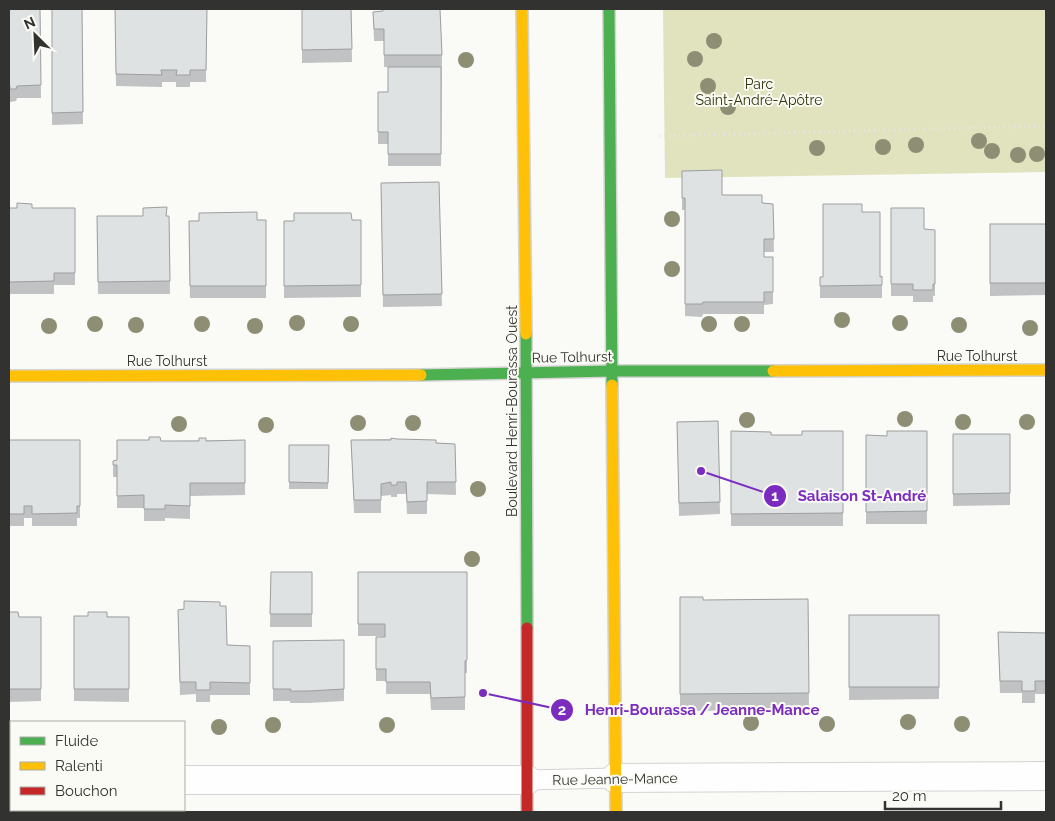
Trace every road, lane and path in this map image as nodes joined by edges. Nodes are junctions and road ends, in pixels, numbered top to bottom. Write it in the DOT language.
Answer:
graph roads {
  1 [pos="522,9"];
  2 [pos="610,9"];
  3 [pos="1046,126"];
  4 [pos="659,136"];
  5 [pos="1046,370"];
  6 [pos="612,371"];
  7 [pos="527,373"];
  8 [pos="9,376"];
  9 [pos="1046,776"];
  10 [pos="615,778"];
  11 [pos="185,780"];
  12 [pos="527,780"];
  13 [pos="527,812"];
  14 [pos="616,812"];
  1 -- 7 [label="main road, Boulevard Henri-Bourassa Ouest"];
  2 -- 6 [label="main road"];
  3 -- 4 [label="path"];
  5 -- 6 [label="main road, Rue Tolhurst"];
  6 -- 7 [label="main road, Rue Tolhurst"];
  6 -- 10 [label="main road"];
  7 -- 8 [label="main road, Rue Tolhurst"];
  7 -- 12 [label="main road, Boulevard Henri-Bourassa Ouest"];
  9 -- 10 [label="street, Rue Jeanne-Mance"];
  10 -- 12 [label="lane, Rue Jeanne-Mance"];
  10 -- 14 [label="main road"];
  11 -- 12 [label="street, Rue Jeanne-Mance"];
  12 -- 13 [label="main road, Boulevard Henri-Bourassa Ouest"];
}
